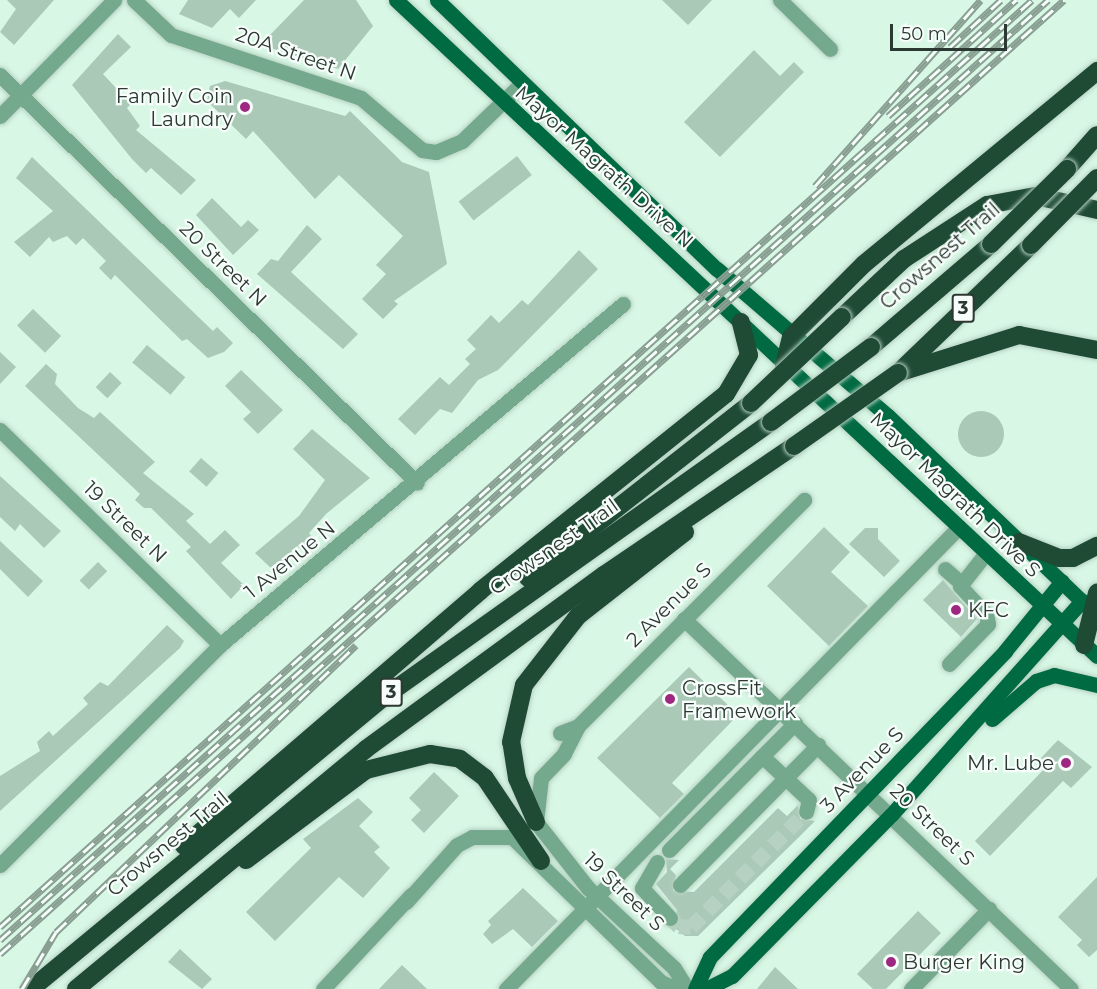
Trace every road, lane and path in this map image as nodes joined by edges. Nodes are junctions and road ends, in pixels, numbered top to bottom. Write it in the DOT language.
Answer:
graph roads {
  1 [pos="134,0"];
  2 [pos="396,0"];
  3 [pos="437,0"];
  4 [pos="780,0"];
  5 [pos="107,2"];
  6 [pos="830,49"];
  7 [pos="1097,71"];
  8 [pos="0,75"];
  9 [pos="522,83"];
  10 [pos="19,94"];
  11 [pos="502,103"];
  12 [pos="0,116"];
  13 [pos="1097,135"];
  14 [pos="1097,178"];
  15 [pos="1097,210"];
  16 [pos="623,304"];
  17 [pos="741,322"];
  18 [pos="791,337"];
  19 [pos="1097,350"];
  20 [pos="784,365"];
  21 [pos="898,373"];
  22 [pos="0,430"];
  23 [pos="776,459"];
  24 [pos="417,483"];
  25 [pos="804,501"];
  26 [pos="959,527"];
  27 [pos="1019,542"];
  28 [pos="1097,546"];
  29 [pos="986,553"];
  30 [pos="945,569"];
  31 [pos="1062,581"];
  32 [pos="960,582"];
  33 [pos="1039,605"];
  34 [pos="1091,605"];
  35 [pos="684,620"];
  36 [pos="1060,624"];
  37 [pos="220,645"];
  38 [pos="1091,650"];
  39 [pos="949,664"];
  40 [pos="1097,685"];
  41 [pos="384,697"];
  42 [pos="778,708"];
  43 [pos="795,723"];
  44 [pos="578,726"];
  45 [pos="560,733"];
  46 [pos="818,745"];
  47 [pos="762,756"];
  48 [pos="944,760"];
  49 [pos="785,777"];
  50 [pos="869,794"];
  51 [pos="806,812"];
  52 [pos="891,815"];
  53 [pos="536,822"];
  54 [pos="456,834"];
  55 [pos="669,850"];
  56 [pos="541,861"];
  57 [pos="657,862"];
  58 [pos="0,865"];
  59 [pos="680,885"];
  60 [pos="596,896"];
  61 [pos="406,902"];
  62 [pos="584,909"];
  63 [pos="989,909"];
  64 [pos="670,918"];
  65 [pos="96,933"];
  66 [pos="111,958"];
  67 [pos="32,989"];
  68 [pos="76,989"];
  69 [pos="323,989"];
  70 [pos="506,989"];
  71 [pos="677,989"];
  72 [pos="687,989"];
  73 [pos="695,989"];
  74 [pos="706,989"];
  75 [pos="912,989"];
  76 [pos="1071,989"];
  1 -- 11 [label="street, 20A Street N"];
  2 -- 11 [label="main road, Mayor Magrath Drive N"];
  3 -- 9 [label="main road, Mayor Magrath Drive N"];
  4 -- 6 [label="street"];
  5 -- 10 [label="street"];
  7 -- 18 [label="highway"];
  8 -- 10 [label="street, 20 Street N"];
  9 -- 11 [label="street, 20A Street N"];
  9 -- 18 [label="main road, Mayor Magrath Drive N"];
  10 -- 12 [label="street"];
  10 -- 24 [label="street, 20 Street N"];
  11 -- 17 [label="main road, Mayor Magrath Drive N"];
  13 -- 41 [label="highway, Crowsnest Trail / 3, bridge"];
  14 -- 21 [label="highway, 3, bridge"];
  15 -- 41 [label="highway, bridge"];
  16 -- 24 [label="street, 1 Avenue N"];
  17 -- 20 [label="main road, Mayor Magrath Drive N"];
  17 -- 65 [label="highway"];
  18 -- 20 [label="highway"];
  18 -- 27 [label="main road, Mayor Magrath Drive S"];
  19 -- 21 [label="highway"];
  20 -- 26 [label="main road, Mayor Magrath Drive S"];
  21 -- 23 [label="highway, 3, bridge"];
  22 -- 37 [label="street, 19 Street N"];
  23 -- 53 [label="highway"];
  23 -- 66 [label="highway, 3"];
  24 -- 37 [label="street, 1 Avenue N"];
  25 -- 35 [label="street, 2 Avenue S"];
  26 -- 29 [label="main road, Mayor Magrath Drive S"];
  26 -- 42 [label="street"];
  27 -- 28 [label="highway"];
  27 -- 31 [label="main road, Mayor Magrath Drive S"];
  29 -- 32 [label="street"];
  29 -- 33 [label="main road, Mayor Magrath Drive S"];
  30 -- 32 [label="street"];
  31 -- 33 [label="main road, 3 Avenue S"];
  31 -- 34 [label="main road, Mayor Magrath Drive S"];
  32 -- 39 [label="street"];
  33 -- 36 [label="main road, Mayor Magrath Drive S"];
  33 -- 50 [label="main road, 3 Avenue S"];
  34 -- 36 [label="main road"];
  34 -- 38 [label="highway"];
  35 -- 42 [label="street, 20 Street S"];
  35 -- 44 [label="street, 2 Avenue S"];
  36 -- 38 [label="main road, Mayor Magrath Drive S"];
  36 -- 48 [label="main road"];
  37 -- 58 [label="street, 1 Avenue N"];
  40 -- 48 [label="main road"];
  41 -- 65 [label="highway, Crowsnest Trail / 3"];
  42 -- 43 [label="street, 20 Street S"];
  42 -- 60 [label="street"];
  43 -- 46 [label="street, 20 Street S"];
  43 -- 47 [label="street"];
  44 -- 45 [label="street, 2 Avenue S"];
  44 -- 53 [label="street"];
  46 -- 49 [label="street"];
  46 -- 50 [label="street, 20 Street S"];
  47 -- 49 [label="street"];
  47 -- 55 [label="street"];
  48 -- 52 [label="main road"];
  49 -- 51 [label="street"];
  49 -- 59 [label="street"];
  50 -- 52 [label="street, 20 Street S"];
  50 -- 73 [label="main road, 3 Avenue S"];
  52 -- 63 [label="street, 20 Street S"];
  52 -- 74 [label="main road"];
  53 -- 60 [label="street, 19 Street S"];
  54 -- 61 [label="street"];
  56 -- 61 [label="street, 19 Street S"];
  56 -- 62 [label="street, 19 Street S"];
  56 -- 66 [label="highway"];
  57 -- 64 [label="street"];
  60 -- 62 [label="street"];
  60 -- 72 [label="street, 19 Street S"];
  61 -- 69 [label="street"];
  62 -- 70 [label="street"];
  62 -- 71 [label="street, 19 Street S"];
  63 -- 75 [label="street"];
  63 -- 76 [label="street, 20 Street S"];
  65 -- 67 [label="highway, Crowsnest Trail / 3"];
  66 -- 68 [label="highway, 3"];
}
